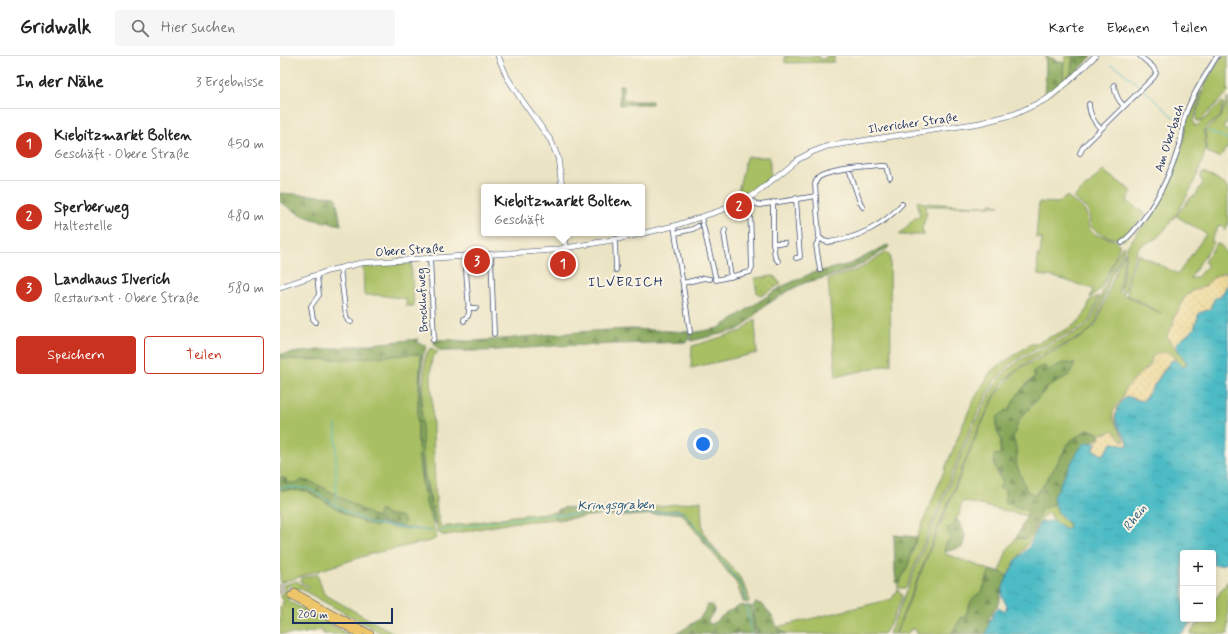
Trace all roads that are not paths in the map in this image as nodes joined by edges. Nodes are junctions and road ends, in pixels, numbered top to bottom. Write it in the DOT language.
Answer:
graph roads {
  1 [pos="498,56"];
  2 [pos="1095,56"];
  3 [pos="1140,56"];
  4 [pos="1217,56"];
  5 [pos="1114,85"];
  6 [pos="1089,104"];
  7 [pos="1124,106"];
  8 [pos="1101,129"];
  9 [pos="1080,153"];
  10 [pos="849,170"];
  11 [pos="890,178"];
  12 [pos="562,184"];
  13 [pos="816,196"];
  14 [pos="750,197"];
  15 [pos="796,198"];
  16 [pos="754,202"];
  17 [pos="773,202"];
  18 [pos="902,204"];
  19 [pos="732,206"];
  20 [pos="863,207"];
  21 [pos="701,217"];
  22 [pos="674,226"];
  23 [pos="698,226"];
  24 [pos="725,230"];
  25 [pos="645,232"];
  26 [pos="676,233"];
  27 [pos="564,236"];
  28 [pos="629,236"];
  29 [pos="615,239"];
  30 [pos="820,239"];
  31 [pos="773,243"];
  32 [pos="785,243"];
  33 [pos="1122,243"];
  34 [pos="566,248"];
  35 [pos="492,255"];
  36 [pos="465,256"];
  37 [pos="430,258"];
  38 [pos="796,258"];
  39 [pos="778,261"];
  40 [pos="340,268"];
  41 [pos="616,270"];
  42 [pos="820,270"];
  43 [pos="317,275"];
  44 [pos="731,277"];
  45 [pos="710,279"];
  46 [pos="683,282"];
  47 [pos="280,287"];
  48 [pos="468,308"];
  49 [pos="476,308"];
  50 [pos="464,321"];
  51 [pos="316,322"];
  52 [pos="351,322"];
  53 [pos="690,332"];
  54 [pos="494,334"];
  55 [pos="433,340"];
  56 [pos="360,634"];
  57 [pos="370,634"];
  1 -- 12 [label="street"];
  2 -- 14 [label="street, Ilvericher Straße"];
  3 -- 7 [label="street"];
  4 -- 33 [label="street, Am Oberbach"];
  5 -- 7 [label="street"];
  6 -- 8 [label="street"];
  7 -- 8 [label="street"];
  8 -- 9 [label="street"];
  10 -- 11 [label="street"];
  10 -- 13 [label="street"];
  10 -- 20 [label="street"];
  13 -- 15 [label="street"];
  13 -- 30 [label="street"];
  14 -- 16 [label="street"];
  14 -- 19 [label="street, Ilvericher Straße"];
  15 -- 17 [label="street"];
  15 -- 38 [label="street"];
  16 -- 17 [label="street"];
  16 -- 44 [label="street"];
  17 -- 31 [label="street"];
  18 -- 30 [label="street"];
  19 -- 21 [label="street, Obere Straße"];
  21 -- 22 [label="street, Obere Straße"];
  21 -- 44 [label="street"];
  22 -- 25 [label="street, Obere Straße"];
  22 -- 26 [label="street"];
  23 -- 26 [label="street"];
  24 -- 44 [label="street"];
  26 -- 46 [label="street"];
  27 -- 34 [label="street"];
  28 -- 29 [label="street, Obere Straße"];
  29 -- 34 [label="street, Obere Straße"];
  29 -- 41 [label="street"];
  30 -- 42 [label="street"];
  31 -- 32 [label="street"];
  31 -- 39 [label="street"];
  34 -- 35 [label="street, Obere Straße"];
  35 -- 36 [label="street, Obere Straße"];
  35 -- 54 [label="street"];
  36 -- 37 [label="street, Obere Straße"];
  36 -- 48 [label="street"];
  37 -- 40 [label="street, Obere Straße"];
  37 -- 55 [label="street, Brockhofweg"];
  40 -- 43 [label="street, Obere Straße"];
  40 -- 52 [label="street"];
  43 -- 47 [label="street, Obere Straße"];
  43 -- 51 [label="street"];
  45 -- 46 [label="street"];
  46 -- 53 [label="street"];
  48 -- 49 [label="street"];
  48 -- 50 [label="street"];
  56 -- 57 [label="highway"];
}
